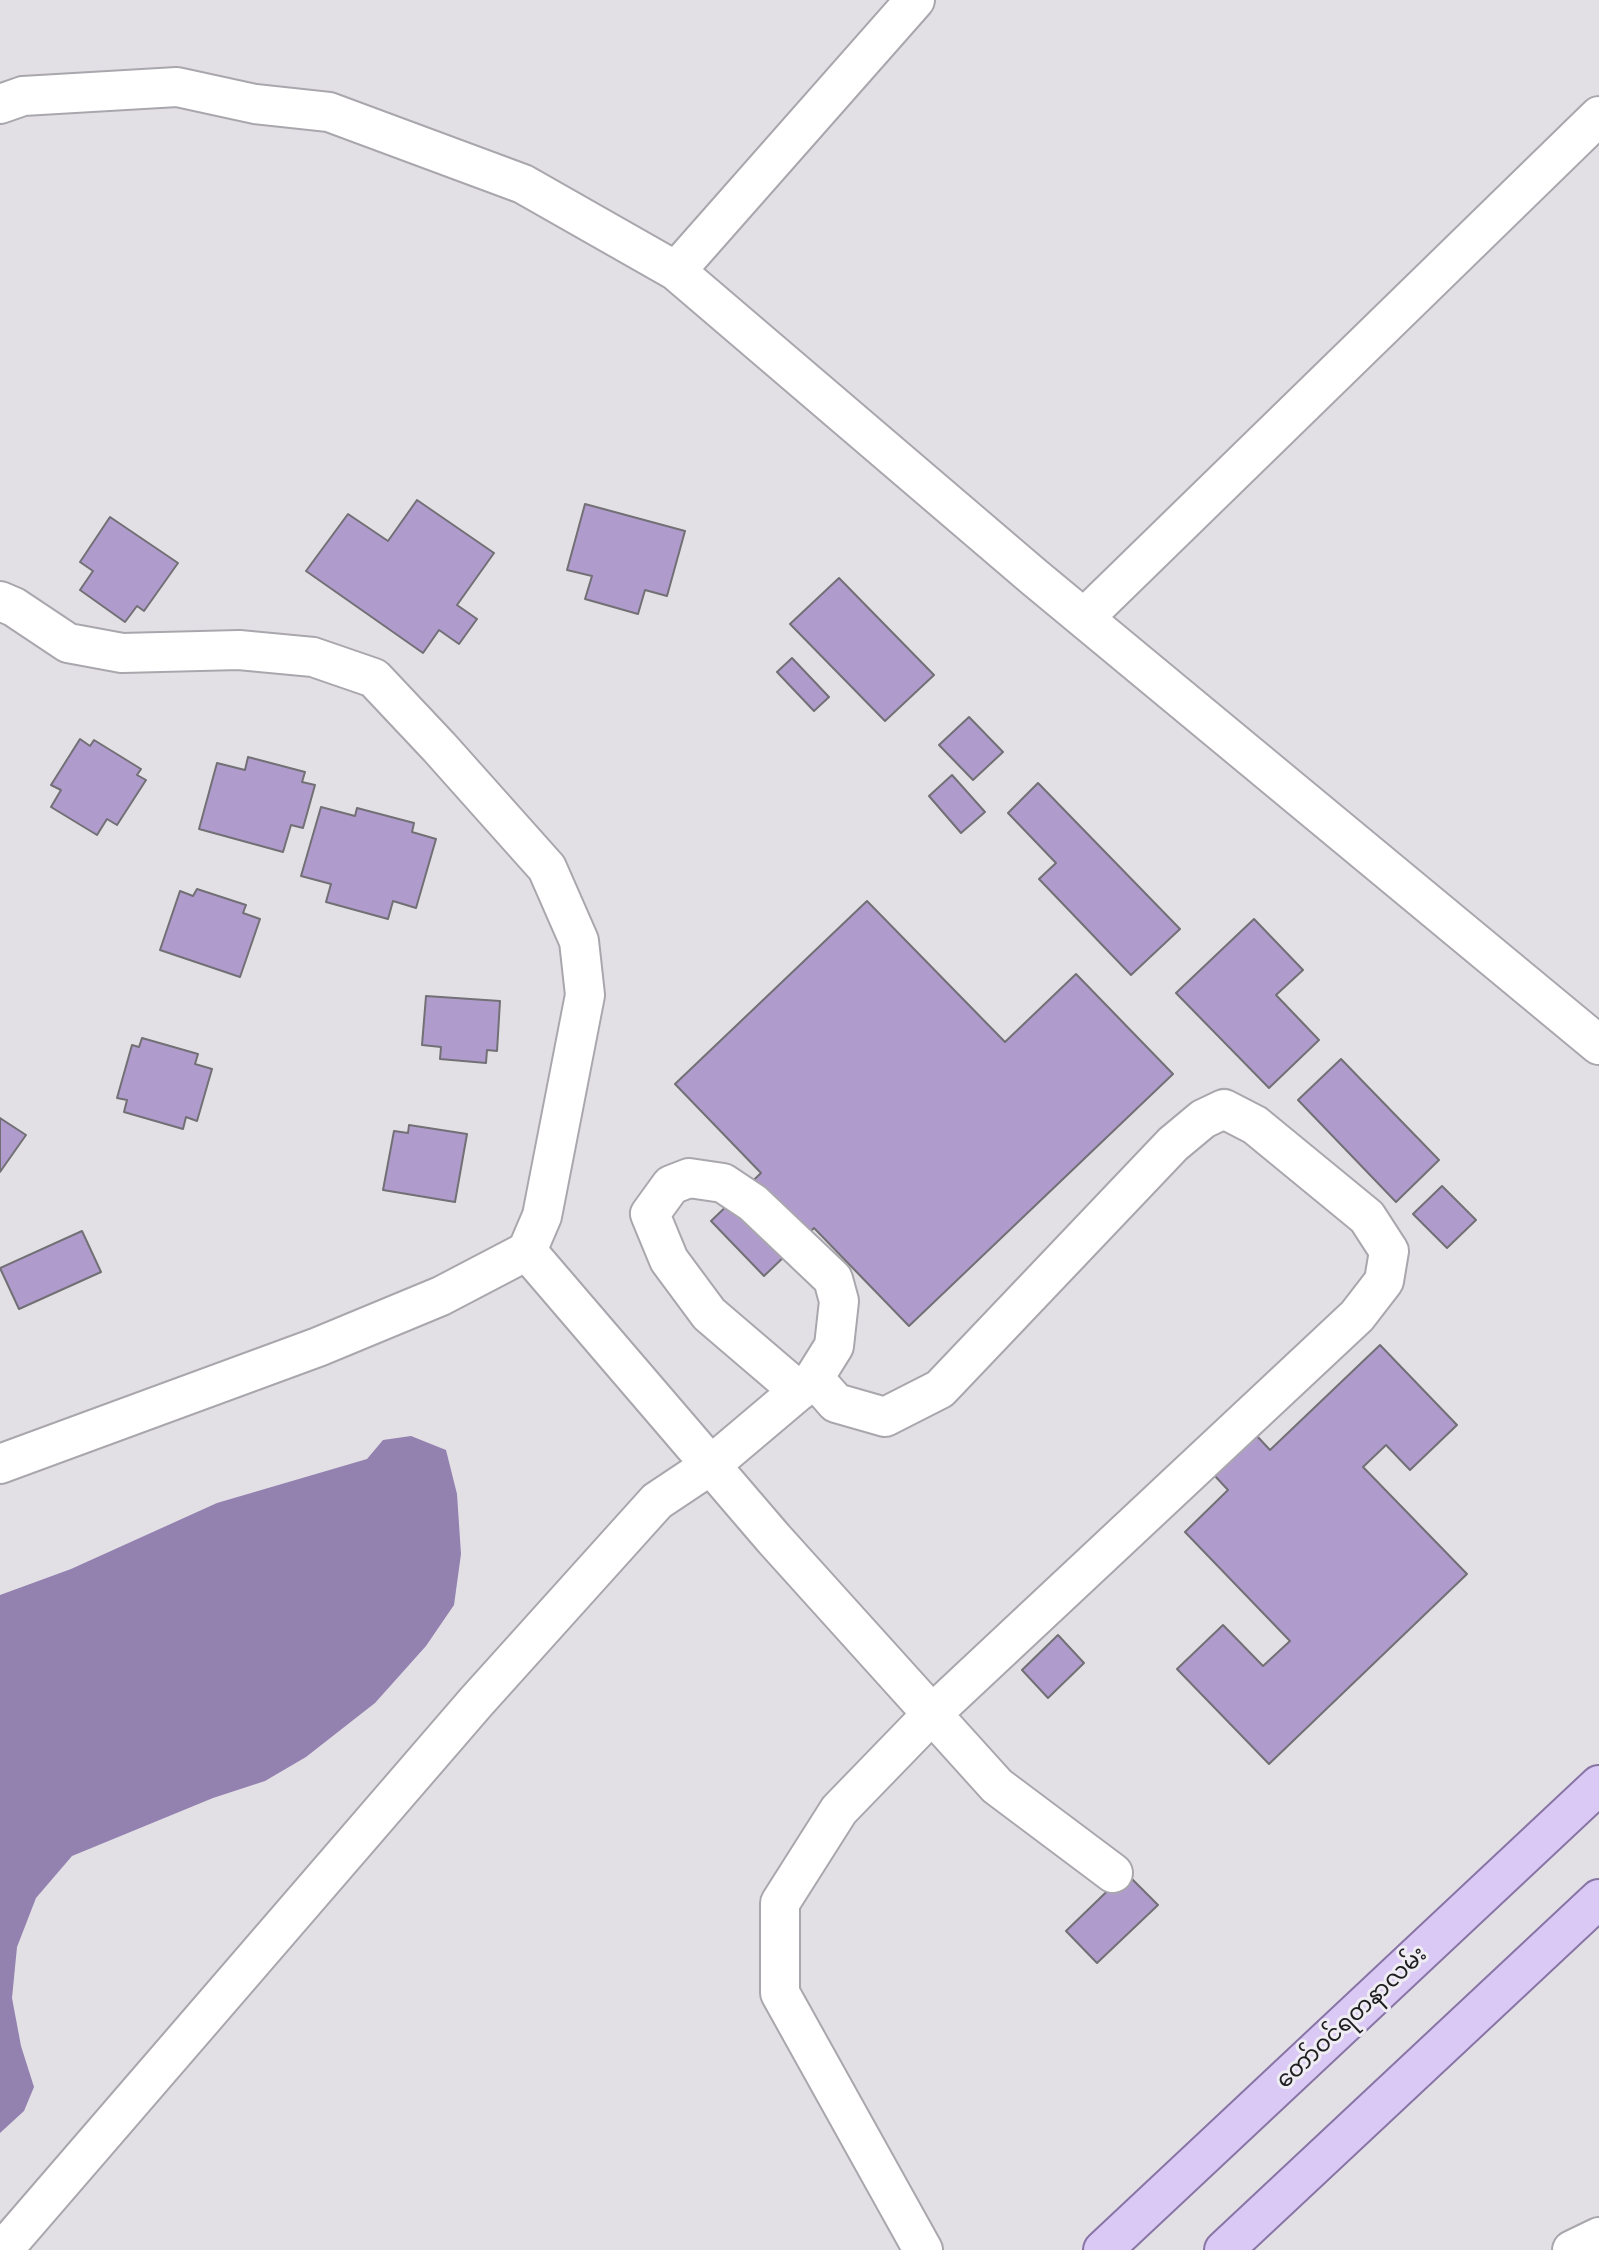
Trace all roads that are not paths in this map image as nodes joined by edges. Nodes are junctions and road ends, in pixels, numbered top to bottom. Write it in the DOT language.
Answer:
graph roads {
  1 [pos="915,0"];
  2 [pos="0,104"];
  3 [pos="1599,116"];
  4 [pos="677,271"];
  5 [pos="0,601"];
  6 [pos="1084,618"];
  7 [pos="1599,1045"];
  8 [pos="527,1251"];
  9 [pos="807,1384"];
  10 [pos="0,1464"];
  11 [pos="711,1465"];
  12 [pos="932,1714"];
  13 [pos="1599,1785"];
  14 [pos="1113,1873"];
  15 [pos="1599,1899"];
  16 [pos="1599,2237"];
  17 [pos="3,2250"];
  18 [pos="923,2250"];
  19 [pos="1103,2250"];
  20 [pos="1224,2250"];
  21 [pos="1572,2250"];
  1 -- 4 [label="street"];
  2 -- 4 [label="street"];
  3 -- 6 [label="street"];
  4 -- 6 [label="street"];
  5 -- 8 [label="street"];
  6 -- 7 [label="street"];
  8 -- 10 [label="street"];
  8 -- 11 [label="street"];
  9 -- 9 [label="street"];
  9 -- 11 [label="street"];
  9 -- 12 [label="street"];
  11 -- 12 [label="street"];
  11 -- 17 [label="street"];
  12 -- 14 [label="street"];
  12 -- 18 [label="street"];
  13 -- 19 [label="main road, တော်ဝင်ရတနာလမ်း"];
  15 -- 20 [label="main road"];
  16 -- 21 [label="street"];
}
